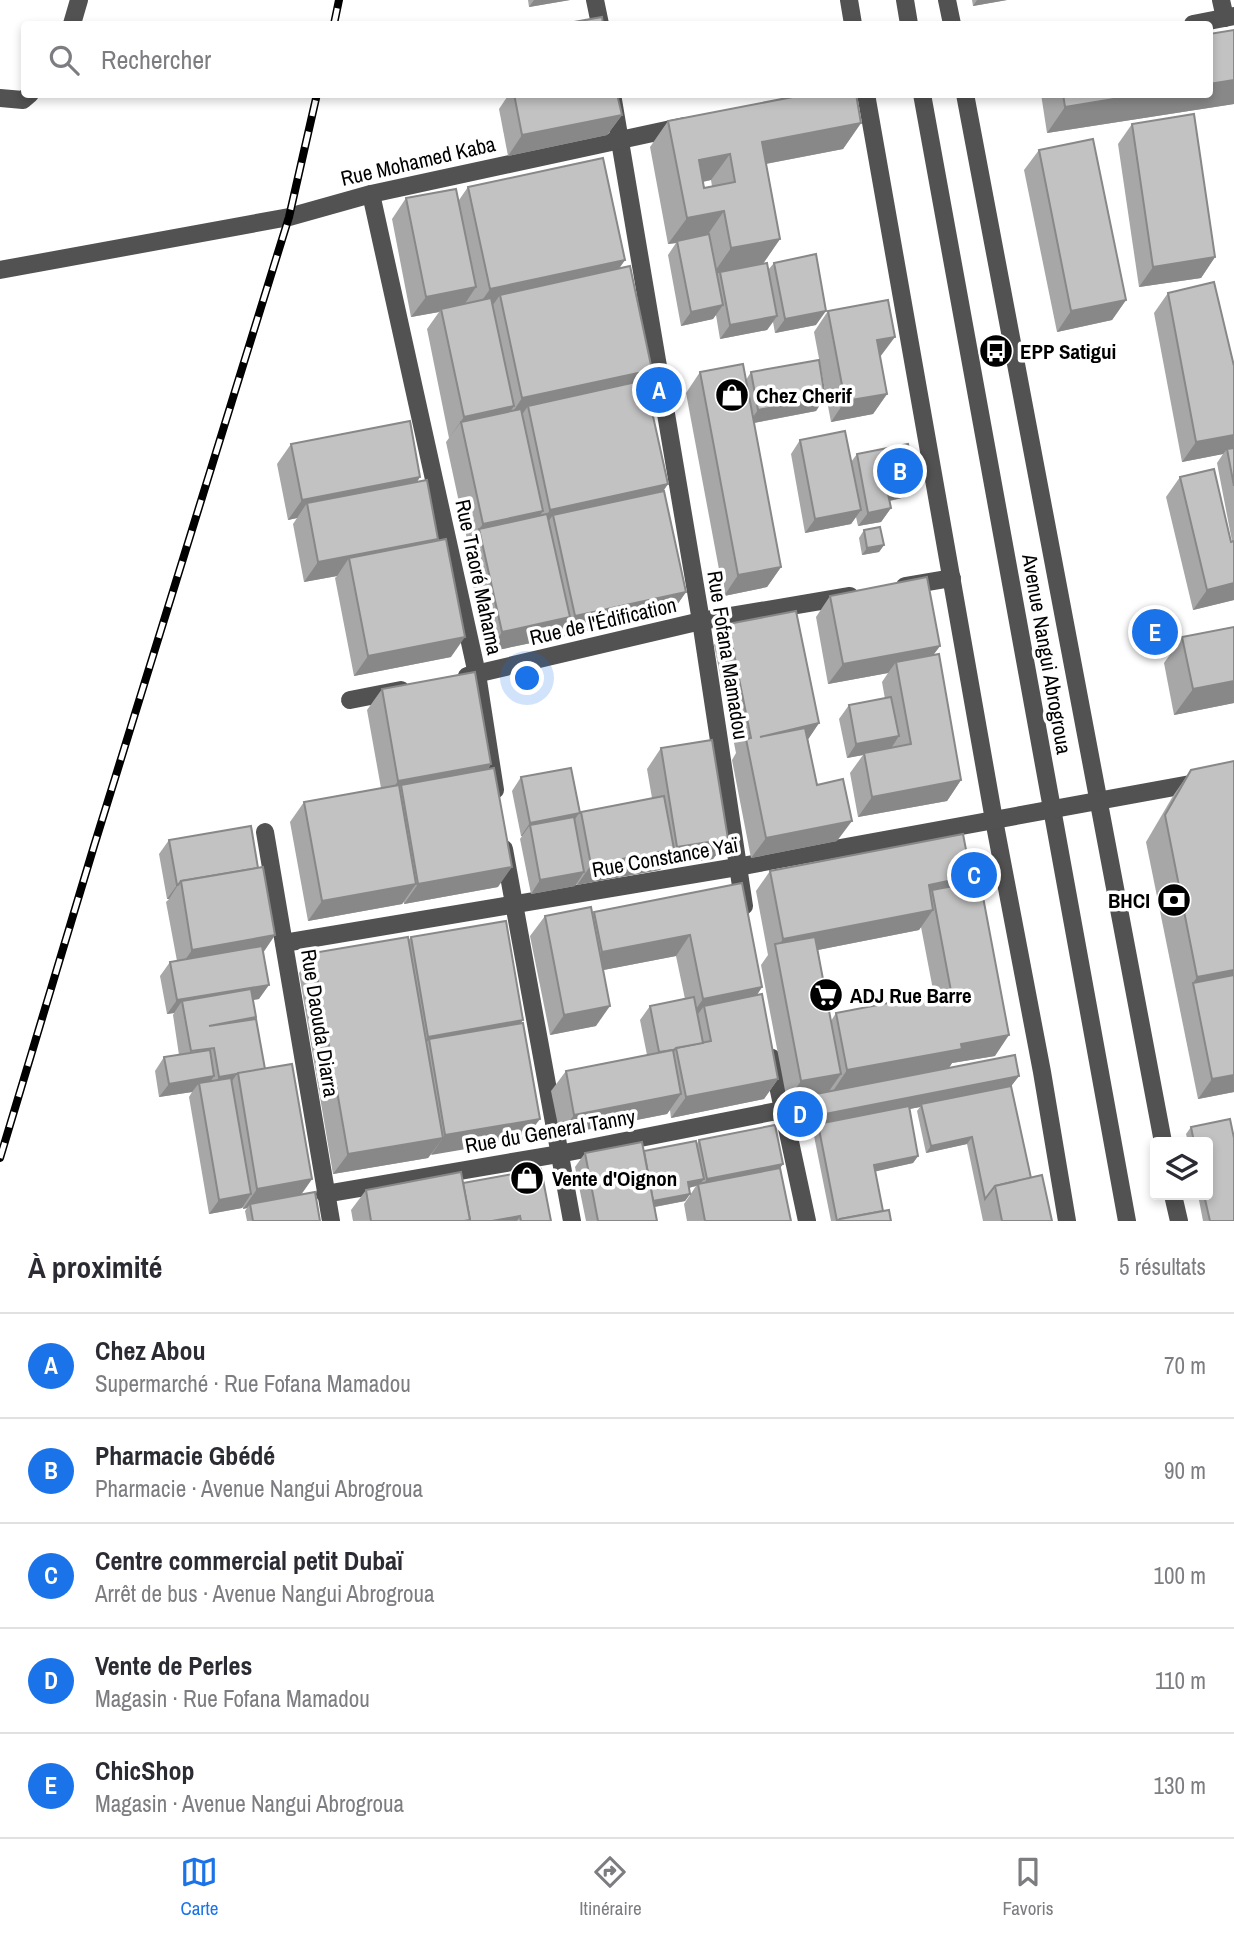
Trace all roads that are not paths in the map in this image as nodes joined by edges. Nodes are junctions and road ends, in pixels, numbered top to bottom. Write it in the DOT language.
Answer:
graph roads {
  1 [pos="79,0"];
  2 [pos="596,0"];
  3 [pos="849,0"];
  4 [pos="905,0"];
  5 [pos="947,0"];
  6 [pos="1227,11"];
  7 [pos="73,21"];
  8 [pos="600,21"];
  9 [pos="852,21"];
  10 [pos="908,21"];
  11 [pos="951,21"];
  12 [pos="1201,21"];
  13 [pos="0,98"];
  14 [pos="25,98"];
  15 [pos="613,98"];
  16 [pos="867,98"];
  17 [pos="923,98"];
  18 [pos="966,98"];
  19 [pos="699,123"];
  20 [pos="620,139"];
  21 [pos="371,194"];
  22 [pos="0,270"];
  23 [pos="952,578"];
  24 [pos="701,621"];
  25 [pos="477,674"];
  26 [pos="452,679"];
  27 [pos="414,687"];
  28 [pos="350,700"];
  29 [pos="1234,776"];
  30 [pos="1096,802"];
  31 [pos="1053,810"];
  32 [pos="498,811"];
  33 [pos="994,820"];
  34 [pos="265,832"];
  35 [pos="503,838"];
  36 [pos="737,867"];
  37 [pos="513,906"];
  38 [pos="747,921"];
  39 [pos="284,943"];
  40 [pos="769,1042"];
  41 [pos="782,1110"];
  42 [pos="1162,1137"];
  43 [pos="559,1154"];
  44 [pos="325,1194"];
  45 [pos="1174,1200"];
  46 [pos="331,1221"];
  47 [pos="572,1221"];
  48 [pos="807,1221"];
  49 [pos="1067,1221"];
  50 [pos="1127,1221"];
  51 [pos="1179,1221"];
  1 -- 7 [label="street"];
  2 -- 8 [label="street"];
  3 -- 9 [label="street"];
  4 -- 10 [label="street"];
  5 -- 11 [label="street"];
  6 -- 12 [label="street"];
  13 -- 14 [label="street"];
  15 -- 20 [label="street, Rue Fofana Mamadou"];
  16 -- 23 [label="street"];
  17 -- 31 [label="street, Avenue Nangui Abrogroua"];
  18 -- 30 [label="street, Avenue Nangui Abrogroua"];
  19 -- 20 [label="street, Rue Mohamed Kaba"];
  20 -- 21 [label="street, Rue Mohamed Kaba"];
  20 -- 24 [label="street, Rue Fofana Mamadou"];
  21 -- 22 [label="street, Rue Mohamed Kaba"];
  21 -- 25 [label="street, Rue Traoré Mahama"];
  23 -- 24 [label="street, Rue de l'Édification"];
  23 -- 33 [label="street"];
  24 -- 25 [label="street, Rue de l'Édification"];
  24 -- 36 [label="street, Rue Fofana Mamadou"];
  25 -- 26 [label="street, Rue de l'Édification"];
  25 -- 32 [label="street, Rue Traoré Mahama"];
  27 -- 28 [label="street"];
  29 -- 30 [label="street, Rue Constance Yaï"];
  30 -- 31 [label="street, Rue Constance Yaï"];
  30 -- 42 [label="street, Avenue Nangui Abrogroua"];
  31 -- 33 [label="street, Rue Constance Yaï"];
  31 -- 50 [label="street, Avenue Nangui Abrogroua"];
  33 -- 36 [label="street, Rue Constance Yaï"];
  33 -- 49 [label="street"];
  34 -- 39 [label="street, Rue Daouda Diarra"];
  35 -- 37 [label="street"];
  36 -- 37 [label="street, Rue Constance Yaï"];
  36 -- 38 [label="street, Rue Fofana Mamadou"];
  37 -- 39 [label="street, Rue Constance Yaï"];
  37 -- 43 [label="street"];
  39 -- 44 [label="street, Rue Daouda Diarra"];
  40 -- 41 [label="street"];
  41 -- 43 [label="street, Rue du General Tanny"];
  41 -- 48 [label="street"];
  43 -- 44 [label="street, Rue du General Tanny"];
  43 -- 47 [label="street"];
  44 -- 46 [label="street, Rue Daouda Diarra"];
  45 -- 51 [label="street"];
}
